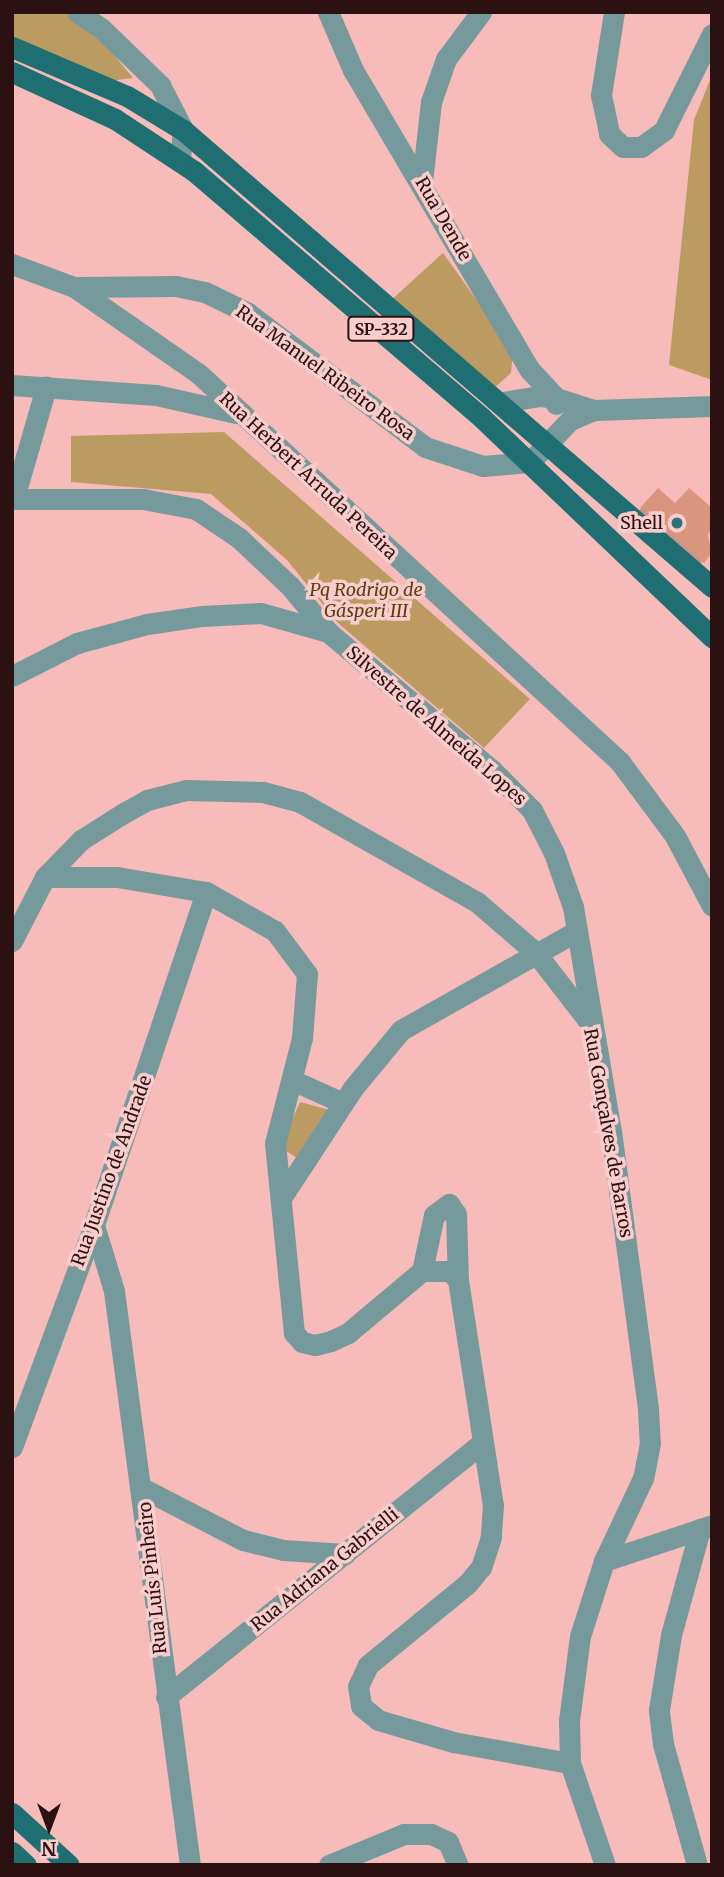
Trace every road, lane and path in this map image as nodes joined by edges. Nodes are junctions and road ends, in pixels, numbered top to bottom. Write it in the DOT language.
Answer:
graph roads {
  1 [pos="77,12"];
  2 [pos="328,12"];
  3 [pos="481,12"];
  4 [pos="614,12"];
  5 [pos="712,34"];
  6 [pos="12,47"];
  7 [pos="12,72"];
  8 [pos="183,130"];
  9 [pos="180,161"];
  10 [pos="422,182"];
  11 [pos="12,264"];
  12 [pos="74,287"];
  13 [pos="525,362"];
  14 [pos="12,385"];
  15 [pos="46,387"];
  16 [pos="556,398"];
  17 [pos="502,402"];
  18 [pos="712,406"];
  19 [pos="594,410"];
  20 [pos="236,413"];
  21 [pos="484,419"];
  22 [pos="548,443"];
  23 [pos="530,461"];
  24 [pos="13,498"];
  25 [pos="290,586"];
  26 [pos="712,587"];
  27 [pos="261,613"];
  28 [pos="328,632"];
  29 [pos="712,637"];
  30 [pos="12,676"];
  31 [pos="46,877"];
  32 [pos="206,892"];
  33 [pos="712,906"];
  34 [pos="577,931"];
  35 [pos="12,941"];
  36 [pos="535,953"];
  37 [pos="592,1025"];
  38 [pos="292,1080"];
  39 [pos="343,1103"];
  40 [pos="281,1198"];
  41 [pos="94,1225"];
  42 [pos="422,1271"];
  43 [pos="74,1276"];
  44 [pos="458,1280"];
  45 [pos="114,1291"];
  46 [pos="482,1443"];
  47 [pos="12,1447"];
  48 [pos="144,1489"];
  49 [pos="706,1527"];
  50 [pos="345,1554"];
  51 [pos="604,1560"];
  52 [pos="166,1697"];
  53 [pos="570,1763"];
  54 [pos="12,1813"];
  55 [pos="12,1852"];
  56 [pos="26,1865"];
  57 [pos="69,1865"];
  58 [pos="190,1865"];
  59 [pos="329,1865"];
  60 [pos="457,1865"];
  61 [pos="605,1865"];
  62 [pos="697,1865"];
  1 -- 8 [label="street"];
  2 -- 10 [label="street, Rua Dende"];
  3 -- 10 [label="street"];
  4 -- 5 [label="street"];
  6 -- 8 [label="main road, SP-332"];
  7 -- 9 [label="main road, SP-332"];
  8 -- 9 [label="street"];
  8 -- 17 [label="main road, SP-332"];
  9 -- 21 [label="main road, SP-332"];
  10 -- 13 [label="street, Rua Dende"];
  11 -- 12 [label="street, Rua Manuel Ribeiro Rosa"];
  12 -- 20 [label="street, Rua Herbert Arruda Pereira"];
  12 -- 23 [label="street, Rua Manuel Ribeiro Rosa"];
  13 -- 16 [label="street, Rua Dende"];
  13 -- 17 [label="street"];
  14 -- 15 [label="street"];
  15 -- 20 [label="street"];
  15 -- 24 [label="street"];
  16 -- 17 [label="street"];
  16 -- 19 [label="street"];
  16 -- 22 [label="street"];
  17 -- 21 [label="street"];
  17 -- 22 [label="main road, SP-332"];
  18 -- 19 [label="street"];
  19 -- 22 [label="street"];
  20 -- 33 [label="street, Rua Herbert Arruda Pereira"];
  21 -- 23 [label="main road, SP-332"];
  22 -- 23 [label="street"];
  22 -- 26 [label="main road, SP-332"];
  23 -- 29 [label="main road, SP-332"];
  24 -- 25 [label="street, Silvestre de Almeida Lopes"];
  25 -- 27 [label="street"];
  25 -- 28 [label="street, Silvestre de Almeida Lopes"];
  27 -- 28 [label="street"];
  27 -- 30 [label="street"];
  28 -- 34 [label="street, Silvestre de Almeida Lopes"];
  31 -- 32 [label="street"];
  31 -- 35 [label="street, Rua Gonçalves de Barros"];
  31 -- 36 [label="street, Rua Gonçalves de Barros"];
  32 -- 38 [label="street"];
  32 -- 41 [label="street, Rua Justino de Andrade"];
  34 -- 36 [label="street"];
  34 -- 37 [label="street, Silvestre de Almeida Lopes"];
  36 -- 37 [label="street, Rua Gonçalves de Barros"];
  36 -- 39 [label="street"];
  37 -- 51 [label="street, Rua Gonçalves de Barros"];
  38 -- 39 [label="street"];
  38 -- 40 [label="street"];
  39 -- 40 [label="street"];
  40 -- 42 [label="street"];
  41 -- 43 [label="street, Rua Justino de Andrade"];
  41 -- 45 [label="street, Rua Luís Pinheiro"];
  42 -- 44 [label="street"];
  42 -- 44 [label="street"];
  43 -- 45 [label="street"];
  43 -- 47 [label="street, Rua Justino de Andrade"];
  44 -- 46 [label="street"];
  45 -- 48 [label="street, Rua Luís Pinheiro"];
  46 -- 50 [label="street, Rua Adriana Gabrielli"];
  46 -- 53 [label="street"];
  48 -- 50 [label="street"];
  48 -- 52 [label="street, Rua Luís Pinheiro"];
  49 -- 51 [label="street"];
  49 -- 62 [label="street"];
  50 -- 52 [label="street, Rua Adriana Gabrielli"];
  51 -- 53 [label="street, Rua Gonçalves de Barros"];
  52 -- 58 [label="street, Rua Luís Pinheiro"];
  53 -- 61 [label="street, Rua Gonçalves de Barros"];
  54 -- 57 [label="main road"];
  55 -- 56 [label="main road"];
  59 -- 60 [label="street"];
}
